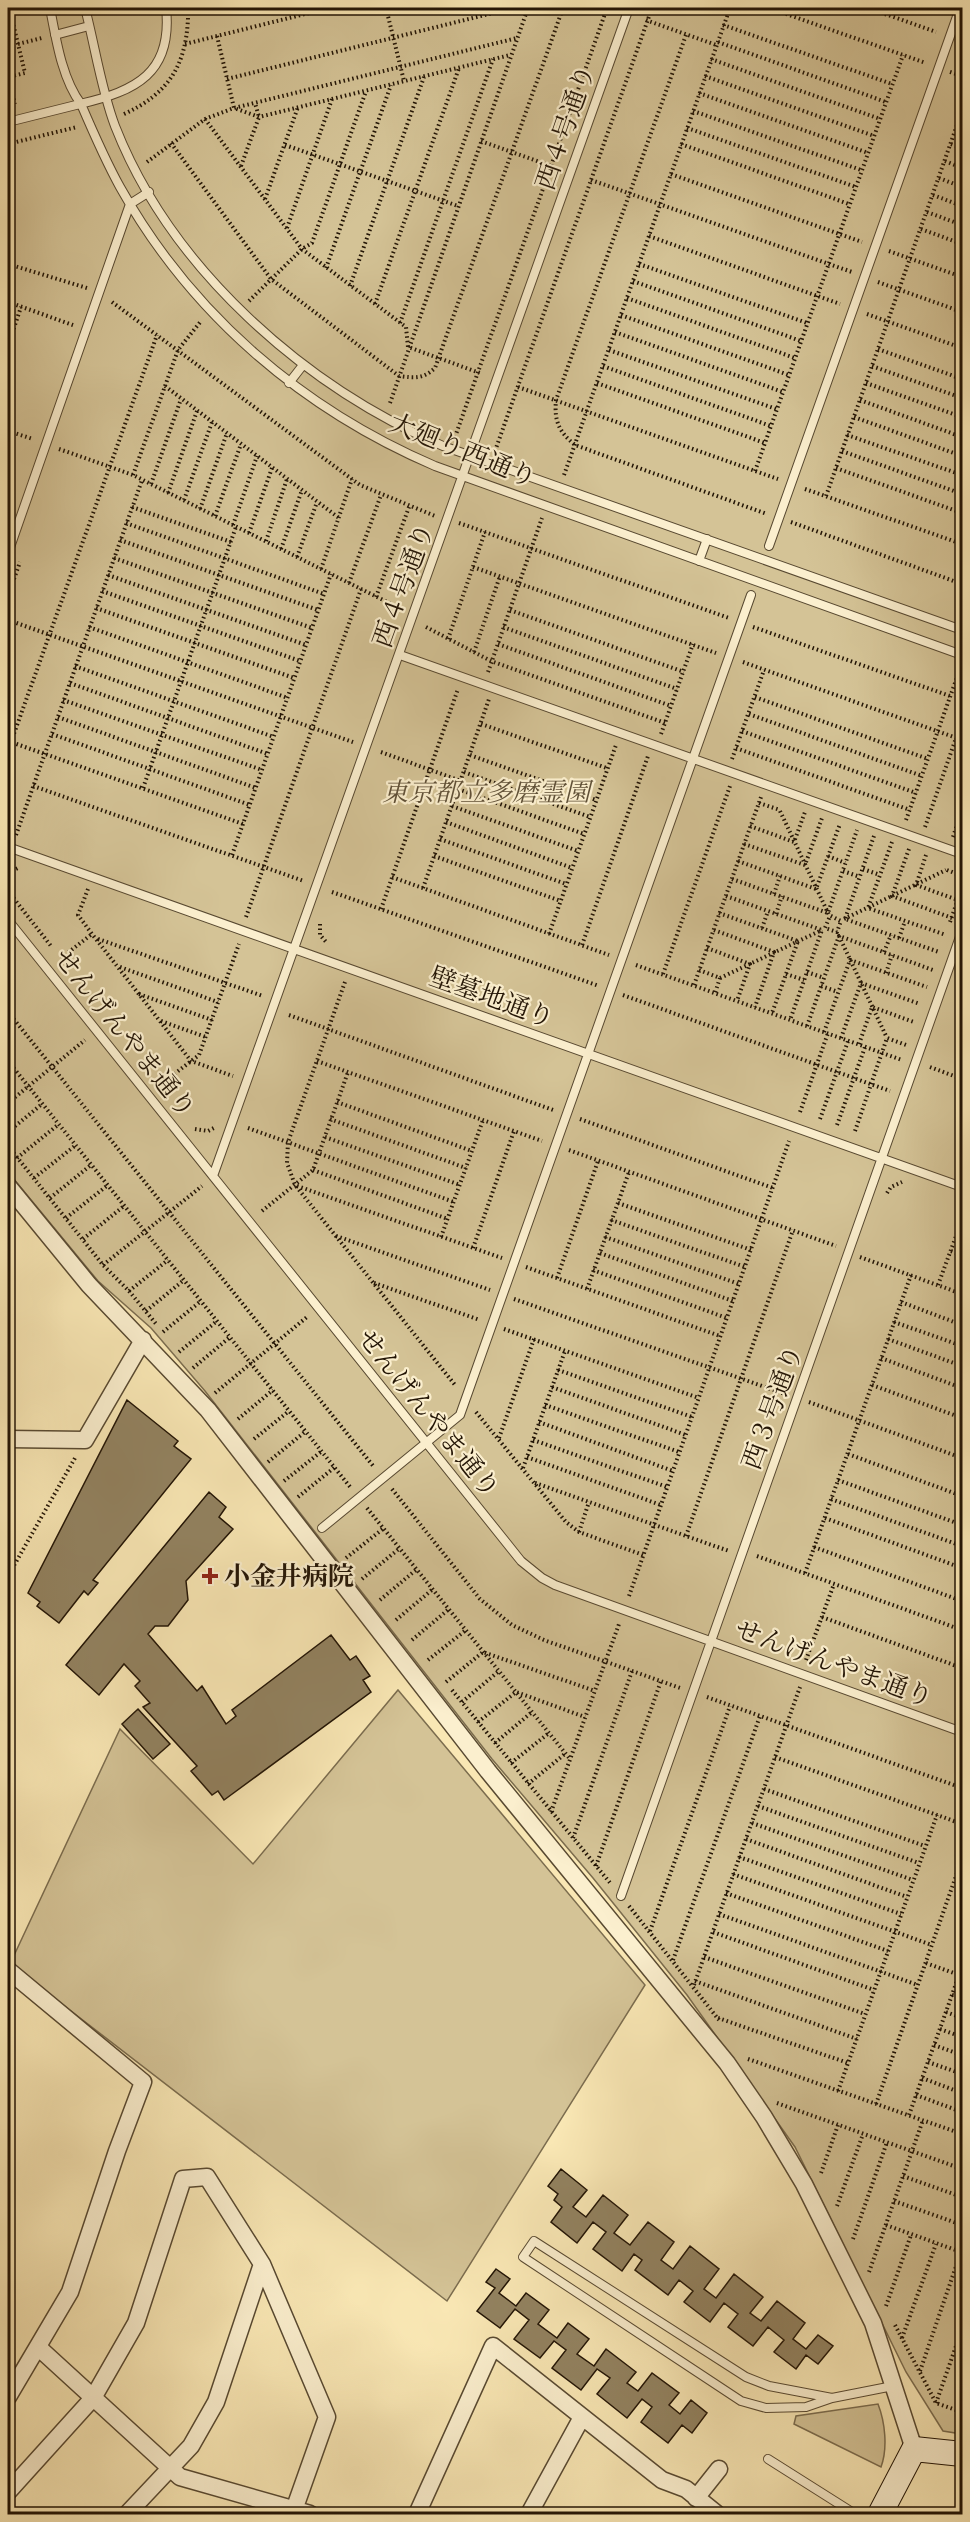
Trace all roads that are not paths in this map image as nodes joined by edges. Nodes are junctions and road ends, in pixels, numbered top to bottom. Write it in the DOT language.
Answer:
graph roads {
  1 [pos="50,8"];
  2 [pos="85,8"];
  3 [pos="166,8"];
  4 [pos="960,8"];
  5 [pos="628,11"];
  6 [pos="89,26"];
  7 [pos="56,35"];
  8 [pos="107,98"];
  9 [pos="81,104"];
  10 [pos="8,122"];
  11 [pos="149,192"];
  12 [pos="130,204"];
  13 [pos="303,365"];
  14 [pos="290,383"];
  15 [pos="471,456"];
  16 [pos="463,477"];
  17 [pos="707,539"];
  18 [pos="769,546"];
  19 [pos="8,553"];
  20 [pos="699,561"];
  21 [pos="751,595"];
  22 [pos="963,630"];
  23 [pos="400,655"];
  24 [pos="963,655"];
  25 [pos="693,759"];
  26 [pos="9,848"];
  27 [pos="963,854"];
  28 [pos="8,920"];
  29 [pos="963,931"];
  30 [pos="295,949"];
  31 [pos="588,1054"];
  32 [pos="882,1158"];
  33 [pos="213,1176"];
  34 [pos="8,1186"];
  35 [pos="963,1187"];
  36 [pos="143,1340"];
  37 [pos="8,1439"];
  38 [pos="426,1443"];
  39 [pos="322,1528"];
  40 [pos="711,1641"];
  41 [pos="963,1732"];
  42 [pos="621,1896"];
  43 [pos="8,1970"];
  44 [pos="262,2264"];
  45 [pos="39,2348"];
  46 [pos="893,2386"];
  47 [pos="8,2397"];
  48 [pos="93,2398"];
  49 [pos="832,2398"];
  50 [pos="582,2417"];
  51 [pos="914,2449"];
  52 [pos="963,2454"];
  53 [pos="768,2459"];
  54 [pos="170,2468"];
  55 [pos="719,2469"];
  56 [pos="8,2492"];
  57 [pos="696,2498"];
  58 [pos="269,2509"];
  59 [pos="302,2512"];
  60 [pos="127,2514"];
  61 [pos="417,2514"];
  62 [pos="529,2514"];
  63 [pos="717,2514"];
  64 [pos="855,2514"];
  65 [pos="880,2514"];
  1 -- 7 [label="lane, 大廻り西通り"];
  2 -- 6 [label="lane, 大廻り西通り"];
  3 -- 8 [label="lane"];
  4 -- 18 [label="lane"];
  5 -- 15 [label="lane, 西４号通り"];
  6 -- 7 [label="lane"];
  6 -- 8 [label="lane, 大廻り西通り"];
  7 -- 9 [label="lane, 大廻り西通り"];
  8 -- 9 [label="lane"];
  8 -- 11 [label="lane, 大廻り西通り"];
  9 -- 10 [label="lane"];
  9 -- 12 [label="lane, 大廻り西通り"];
  11 -- 12 [label="lane"];
  11 -- 13 [label="lane, 大廻り西通り"];
  12 -- 14 [label="lane, 大廻り西通り"];
  12 -- 19 [label="lane"];
  13 -- 14 [label="lane"];
  13 -- 15 [label="lane, 大廻り西通り"];
  14 -- 16 [label="lane, 大廻り西通り"];
  15 -- 16 [label="lane, 西４号通り"];
  15 -- 17 [label="lane, 大廻り西通り"];
  16 -- 20 [label="lane, 大廻り西通り"];
  16 -- 23 [label="lane, 西４号通り"];
  17 -- 20 [label="lane"];
  17 -- 22 [label="lane, 大廻り西通り"];
  20 -- 24 [label="lane, 大廻り西通り"];
  21 -- 25 [label="lane"];
  23 -- 25 [label="lane"];
  23 -- 30 [label="lane, 西４号通り"];
  25 -- 27 [label="lane"];
  25 -- 31 [label="lane"];
  26 -- 30 [label="lane, 壁墓地通り"];
  28 -- 33 [label="lane, せんげんやま通り"];
  29 -- 32 [label="lane, 西３号通り"];
  30 -- 31 [label="lane, 壁墓地通り"];
  30 -- 33 [label="lane, 西４号通り"];
  31 -- 32 [label="lane, 壁墓地通り"];
  31 -- 38 [label="lane"];
  32 -- 35 [label="lane, 壁墓地通り"];
  32 -- 40 [label="lane, 西３号通り"];
  33 -- 38 [label="lane, せんげんやま通り"];
  34 -- 36 [label="street"];
  36 -- 37 [label="street"];
  36 -- 46 [label="street"];
  38 -- 39 [label="lane"];
  38 -- 40 [label="lane, せんげんやま通り"];
  40 -- 41 [label="lane, せんげんやま通り"];
  40 -- 42 [label="lane, 西３号通り"];
  43 -- 45 [label="street"];
  44 -- 48 [label="street"];
  44 -- 54 [label="street"];
  44 -- 59 [label="street"];
  45 -- 47 [label="street"];
  45 -- 48 [label="street"];
  46 -- 49 [label="lane"];
  46 -- 51 [label="street"];
  48 -- 54 [label="street"];
  48 -- 56 [label="street"];
  49 -- 49 [label="lane"];
  50 -- 57 [label="street"];
  50 -- 61 [label="street"];
  50 -- 62 [label="street"];
  51 -- 52 [label="street"];
  51 -- 65 [label="street"];
  53 -- 64 [label="lane"];
  54 -- 58 [label="street"];
  54 -- 60 [label="street"];
  55 -- 57 [label="street"];
  57 -- 63 [label="street"];
  58 -- 59 [label="street"];
}
